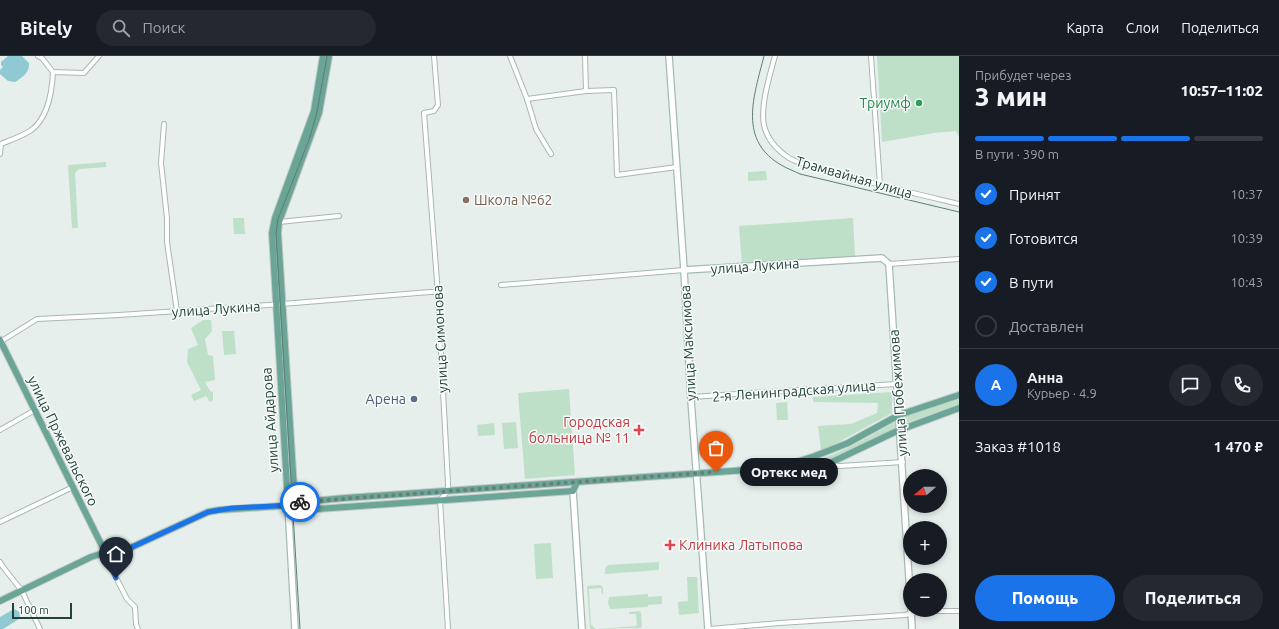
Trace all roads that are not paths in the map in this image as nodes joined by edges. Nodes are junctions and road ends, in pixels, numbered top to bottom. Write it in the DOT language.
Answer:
graph roads {
  1 [pos="38,56"];
  2 [pos="99,56"];
  3 [pos="323,56"];
  4 [pos="329,56"];
  5 [pos="434,56"];
  6 [pos="510,56"];
  7 [pos="585,56"];
  8 [pos="669,56"];
  9 [pos="775,56"];
  10 [pos="871,56"];
  11 [pos="53,72"];
  12 [pos="586,91"];
  13 [pos="527,99"];
  14 [pos="164,124"];
  15 [pos="0,154"];
  16 [pos="550,154"];
  17 [pos="677,167"];
  18 [pos="880,185"];
  19 [pos="959,204"];
  20 [pos="339,216"];
  21 [pos="279,222"];
  22 [pos="959,259"];
  23 [pos="889,264"];
  24 [pos="684,270"];
  25 [pos="501,285"];
  26 [pos="438,292"];
  27 [pos="279,304"];
  28 [pos="177,312"];
  29 [pos="0,341"];
  30 [pos="896,384"];
  31 [pos="959,395"];
  32 [pos="691,397"];
  33 [pos="959,408"];
  34 [pos="35,410"];
  35 [pos="900,415"];
  36 [pos="900,429"];
  37 [pos="0,430"];
  38 [pos="903,462"];
  39 [pos="825,464"];
  40 [pos="775,468"];
  41 [pos="697,473"];
  42 [pos="577,482"];
  43 [pos="73,487"];
  44 [pos="448,491"];
  45 [pos="573,491"];
  46 [pos="440,500"];
  47 [pos="288,504"];
  48 [pos="295,505"];
  49 [pos="0,522"];
  50 [pos="105,552"];
  51 [pos="0,562"];
  52 [pos="909,573"];
  53 [pos="22,591"];
  54 [pos="0,601"];
  55 [pos="947,611"];
  56 [pos="959,611"];
  57 [pos="903,613"];
  58 [pos="911,617"];
  59 [pos="40,629"];
  60 [pos="138,629"];
  61 [pos="295,629"];
  62 [pos="448,629"];
  63 [pos="582,629"];
  64 [pos="709,629"];
  65 [pos="912,629"];
  1 -- 11 [label="street"];
  2 -- 11 [label="street"];
  3 -- 27 [label="main road"];
  4 -- 21 [label="main road"];
  5 -- 26 [label="street, улица Симонова"];
  6 -- 13 [label="street"];
  7 -- 12 [label="street"];
  8 -- 17 [label="main road, улица Максимова"];
  9 -- 18 [label="street, Трамвайная улица"];
  10 -- 18 [label="street"];
  11 -- 15 [label="street"];
  12 -- 13 [label="street"];
  12 -- 17 [label="street"];
  13 -- 16 [label="street"];
  14 -- 28 [label="street"];
  17 -- 24 [label="main road, улица Максимова"];
  18 -- 19 [label="street, Трамвайная улица"];
  20 -- 21 [label="street"];
  21 -- 27 [label="main road"];
  22 -- 23 [label="street, улица Лукина"];
  23 -- 24 [label="main road, улица Лукина"];
  23 -- 30 [label="main road, улица Побежимова"];
  24 -- 25 [label="street, улица Лукина"];
  24 -- 32 [label="main road, улица Максимова"];
  26 -- 27 [label="street, улица Лукина"];
  26 -- 44 [label="street, улица Симонова"];
  27 -- 28 [label="street, улица Лукина"];
  27 -- 47 [label="main road, улица Айдарова"];
  27 -- 48 [label="main road, улица Айдарова"];
  28 -- 29 [label="street, улица Лукина"];
  29 -- 34 [label="main road, улица Пржевальского"];
  30 -- 32 [label="street, 2-я Ленинградская улица"];
  30 -- 35 [label="main road, улица Побежимова"];
  31 -- 35 [label="main road"];
  32 -- 41 [label="main road, улица Максимова"];
  33 -- 36 [label="main road"];
  34 -- 37 [label="street"];
  34 -- 43 [label="main road, улица Пржевальского"];
  35 -- 36 [label="main road, улица Побежимова"];
  35 -- 40 [label="main road"];
  36 -- 38 [label="main road, улица Побежимова"];
  36 -- 39 [label="main road"];
  38 -- 39 [label="street"];
  38 -- 52 [label="main road, улица Побежимова"];
  39 -- 40 [label="main road"];
  40 -- 41 [label="main road"];
  41 -- 42 [label="main road"];
  41 -- 64 [label="main road, улица Максимова"];
  42 -- 44 [label="main road"];
  42 -- 45 [label="main road"];
  43 -- 49 [label="street"];
  43 -- 50 [label="main road, улица Пржевальского"];
  44 -- 46 [label="street"];
  44 -- 48 [label="main road"];
  45 -- 46 [label="main road"];
  45 -- 63 [label="main road"];
  46 -- 48 [label="main road"];
  46 -- 62 [label="street"];
  47 -- 48 [label="main road"];
  47 -- 50 [label="main road"];
  47 -- 61 [label="main road, улица Айдарова"];
  50 -- 53 [label="main road"];
  50 -- 60 [label="street"];
  51 -- 53 [label="street"];
  53 -- 54 [label="main road"];
  53 -- 59 [label="street"];
  55 -- 56 [label="street"];
  57 -- 64 [label="street"];
  58 -- 65 [label="main road"];
}
